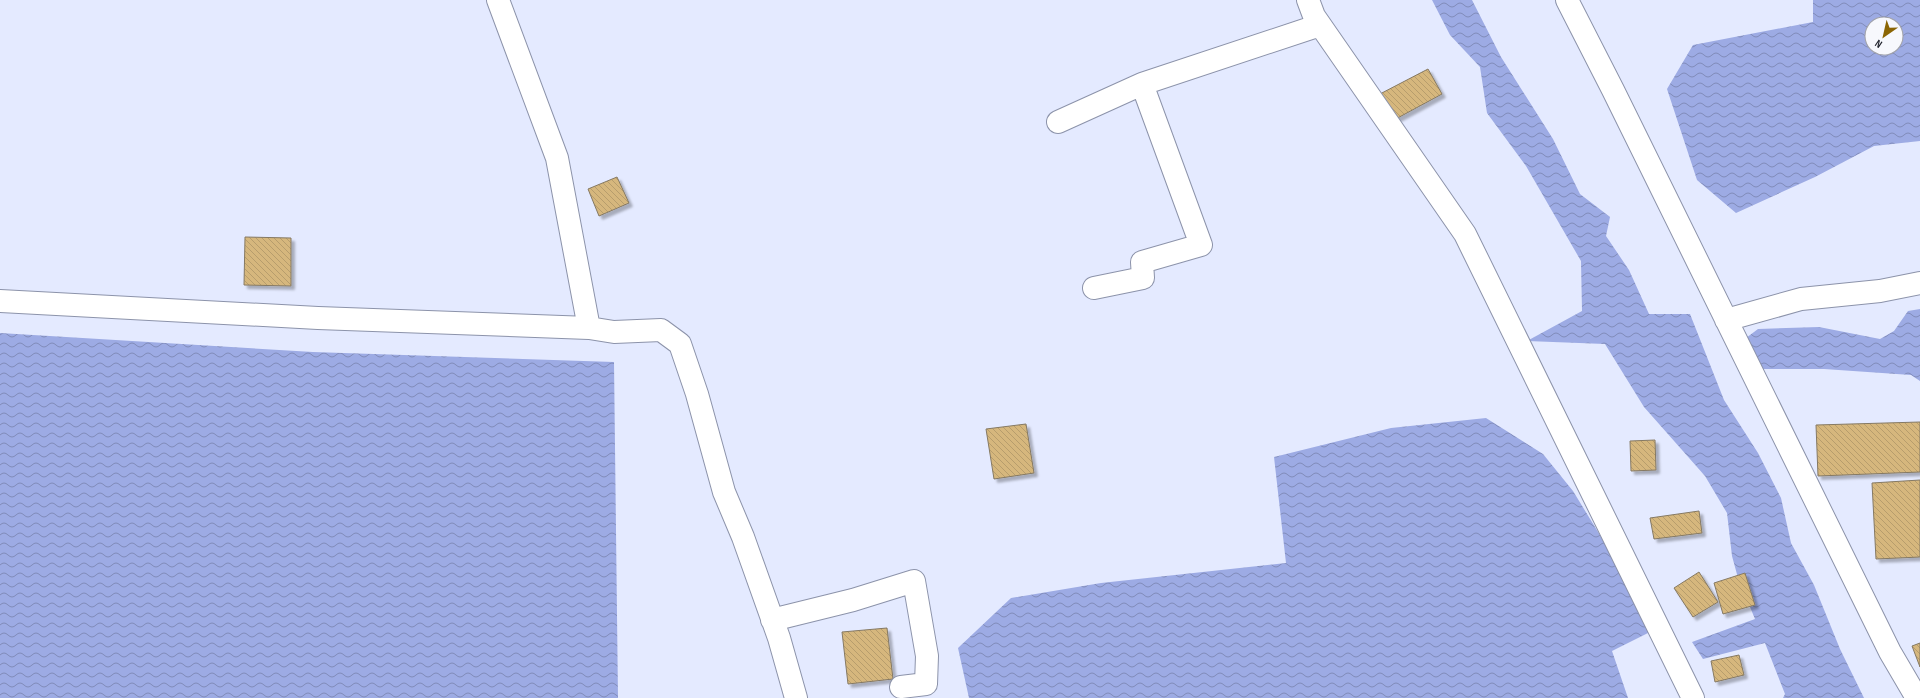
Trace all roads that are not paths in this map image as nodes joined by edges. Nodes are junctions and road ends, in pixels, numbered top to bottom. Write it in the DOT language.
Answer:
graph roads {
  1 [pos="498,0"];
  2 [pos="1308,0"];
  3 [pos="1566,0"];
  4 [pos="1320,25"];
  5 [pos="1142,84"];
  6 [pos="1058,122"];
  7 [pos="1920,283"];
  8 [pos="1094,288"];
  9 [pos="0,301"];
  10 [pos="1726,320"];
  11 [pos="589,328"];
  12 [pos="772,620"];
  13 [pos="901,687"];
  14 [pos="796,698"];
  15 [pos="1693,698"];
  16 [pos="1917,698"];
  1 -- 11 [label="street"];
  2 -- 4 [label="street"];
  3 -- 10 [label="street"];
  4 -- 5 [label="street"];
  4 -- 15 [label="street"];
  5 -- 6 [label="street"];
  5 -- 8 [label="street"];
  7 -- 10 [label="street"];
  9 -- 11 [label="street"];
  10 -- 16 [label="street"];
  11 -- 12 [label="street"];
  12 -- 13 [label="street"];
  12 -- 14 [label="street"];
}
